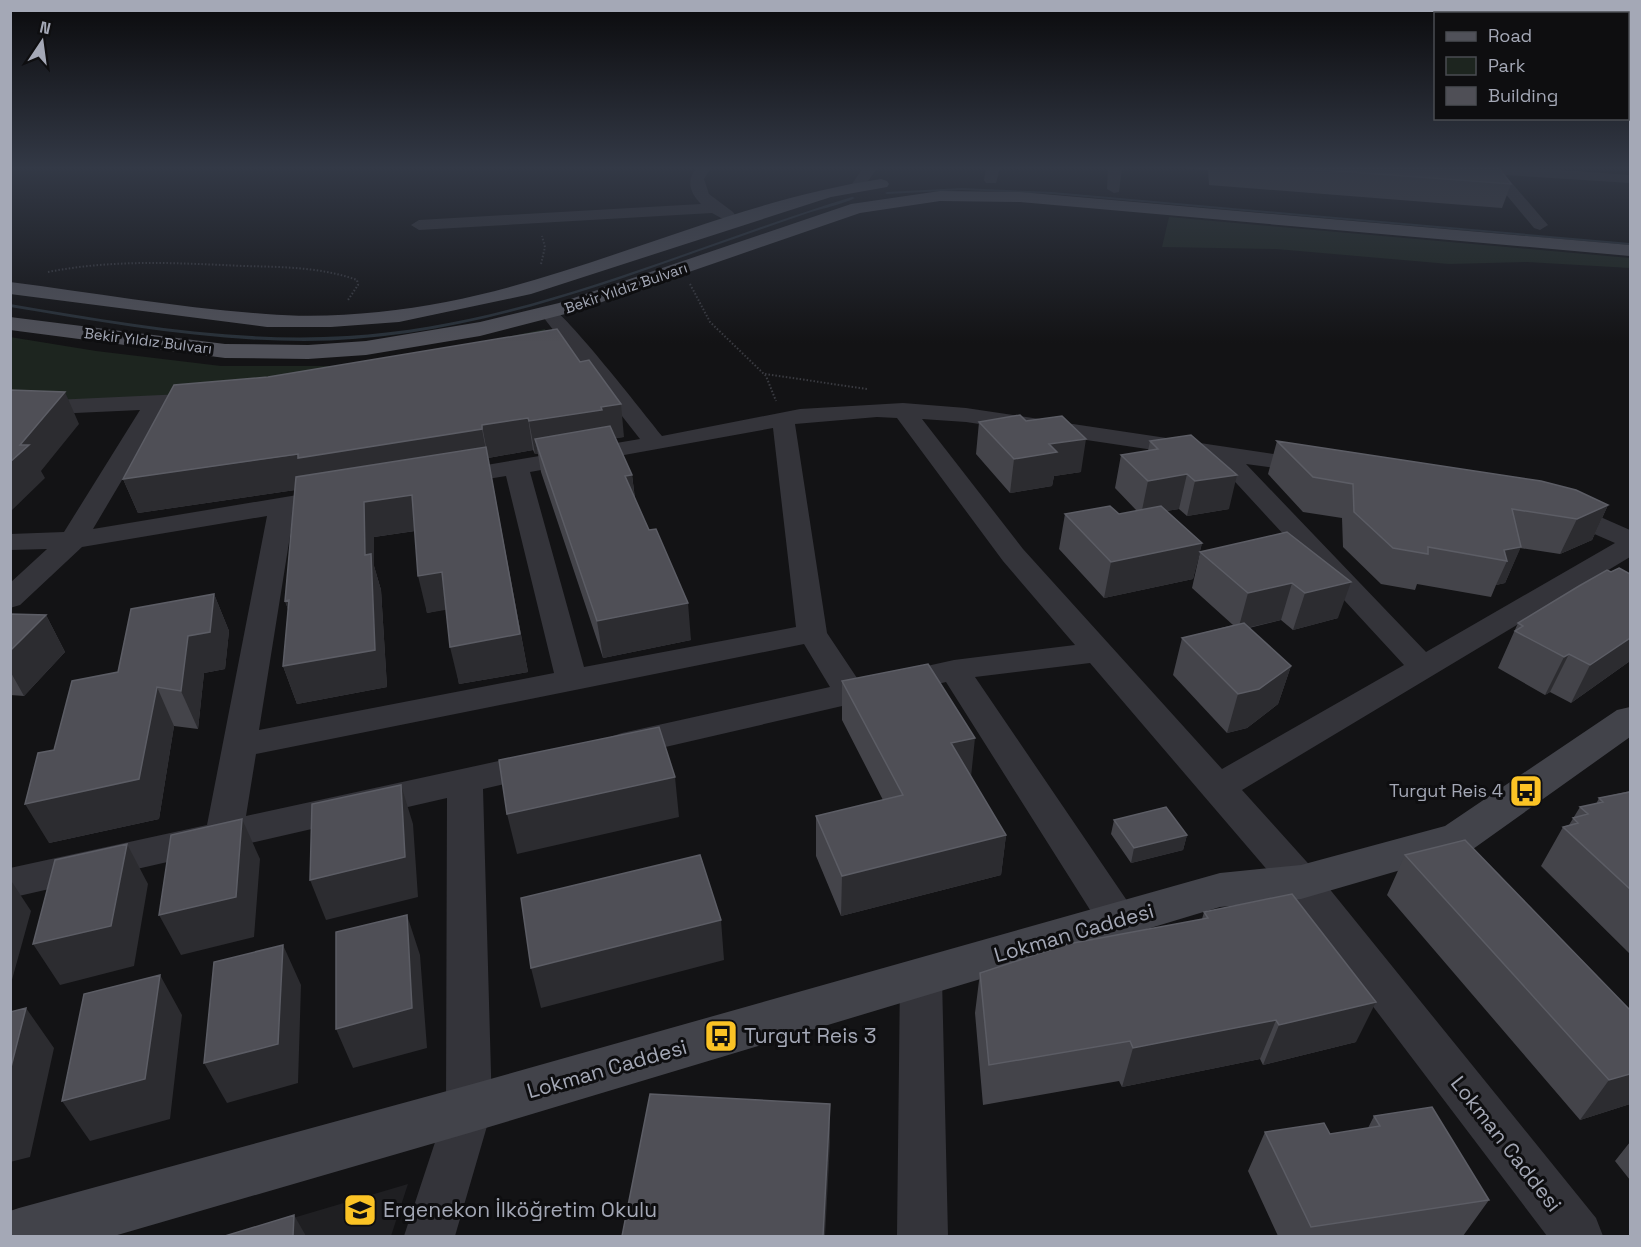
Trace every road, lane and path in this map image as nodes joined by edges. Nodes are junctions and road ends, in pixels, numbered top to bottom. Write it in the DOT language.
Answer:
graph roads {
  1 [pos="543,226"];
  2 [pos="720,226"];
  3 [pos="805,226"];
  4 [pos="1350,226"];
  5 [pos="1554,226"];
  6 [pos="1597,230"];
  7 [pos="1630,251"];
  8 [pos="541,265"];
  9 [pos="40,274"];
  10 [pos="689,282"];
  11 [pos="10,288"];
  12 [pos="347,301"];
  13 [pos="550,313"];
  14 [pos="10,323"];
  15 [pos="577,343"];
  16 [pos="511,356"];
  17 [pos="764,373"];
  18 [pos="874,390"];
  19 [pos="230,399"];
  20 [pos="157,401"];
  21 [pos="10,409"];
  22 [pos="903,410"];
  23 [pos="777,420"];
  24 [pos="656,444"];
  25 [pos="1222,453"];
  26 [pos="516,467"];
  27 [pos="1339,470"];
  28 [pos="423,482"];
  29 [pos="353,494"];
  30 [pos="1539,499"];
  31 [pos="282,505"];
  32 [pos="73,540"];
  33 [pos="1630,540"];
  34 [pos="10,542"];
  35 [pos="1630,546"];
  36 [pos="10,599"];
  37 [pos="812,633"];
  38 [pos="1098,652"];
  39 [pos="1424,668"];
  40 [pos="954,670"];
  41 [pos="572,680"];
  42 [pos="850,693"];
  43 [pos="1629,723"];
  44 [pos="240,745"];
  45 [pos="465,781"];
  46 [pos="1218,788"];
  47 [pos="224,835"];
  48 [pos="1301,882"];
  49 [pos="10,883"];
  50 [pos="1118,920"];
  51 [pos="921,978"];
  52 [pos="469,1109"];
  53 [pos="19,1236"];
  54 [pos="430,1236"];
  55 [pos="923,1236"];
  56 [pos="1578,1236"];
  1 -- 8 [label="path"];
  2 -- 11 [label="main road, Bekir Yıldız Bulvarı"];
  3 -- 13 [label="main road, Bekir Yıldız Bulvarı"];
  4 -- 7 [label="main road, Bekir Yıldız Bulvarı"];
  5 -- 6 [label="main road"];
  9 -- 12 [label="path"];
  10 -- 17 [label="path"];
  13 -- 14 [label="main road, Bekir Yıldız Bulvarı"];
  13 -- 15 [label="street"];
  15 -- 16 [label="street"];
  15 -- 24 [label="street"];
  17 -- 18 [label="path"];
  17 -- 23 [label="path"];
  19 -- 20 [label="street"];
  20 -- 21 [label="street"];
  20 -- 32 [label="street"];
  22 -- 23 [label="street"];
  22 -- 25 [label="street"];
  22 -- 38 [label="street"];
  23 -- 24 [label="street"];
  23 -- 37 [label="street"];
  24 -- 26 [label="street"];
  25 -- 27 [label="street"];
  25 -- 39 [label="street"];
  26 -- 28 [label="street"];
  26 -- 41 [label="street"];
  29 -- 31 [label="street"];
  30 -- 33 [label="street"];
  31 -- 32 [label="street"];
  31 -- 44 [label="street"];
  32 -- 34 [label="street"];
  32 -- 36 [label="street"];
  35 -- 39 [label="street"];
  37 -- 41 [label="street"];
  37 -- 42 [label="street"];
  38 -- 40 [label="street"];
  38 -- 46 [label="street"];
  39 -- 46 [label="street"];
  40 -- 42 [label="street"];
  40 -- 50 [label="street"];
  41 -- 44 [label="street"];
  42 -- 45 [label="street"];
  43 -- 48 [label="street, Lokman Caddesi"];
  44 -- 47 [label="street"];
  45 -- 47 [label="street"];
  45 -- 52 [label="street"];
  46 -- 48 [label="street"];
  47 -- 49 [label="street"];
  48 -- 50 [label="street, Lokman Caddesi"];
  48 -- 56 [label="street, Lokman Caddesi"];
  50 -- 51 [label="street, Lokman Caddesi"];
  51 -- 52 [label="street, Lokman Caddesi"];
  51 -- 55 [label="street"];
  52 -- 53 [label="street, Lokman Caddesi"];
  52 -- 54 [label="street"];
}
